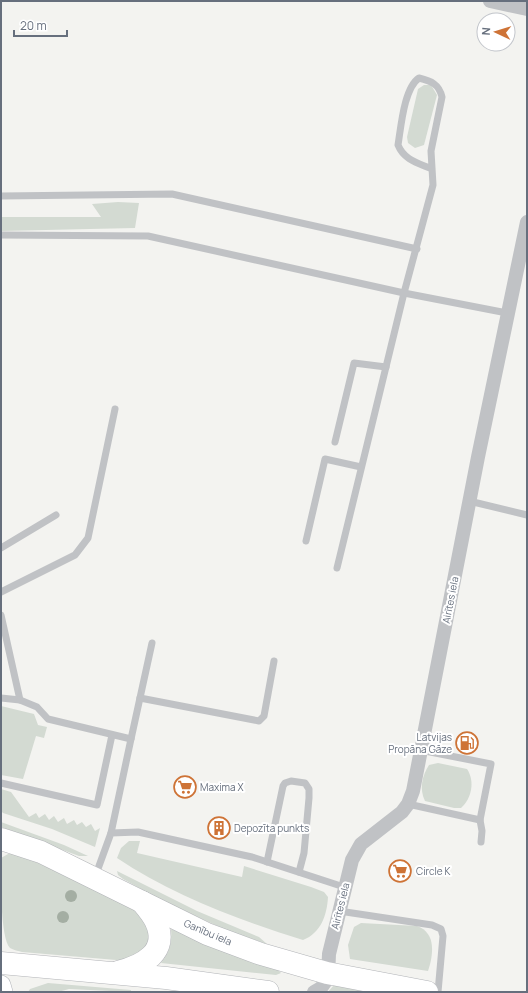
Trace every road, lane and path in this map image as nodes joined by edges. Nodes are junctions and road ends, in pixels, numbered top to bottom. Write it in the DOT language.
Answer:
graph roads {
  1 [pos="490,1"];
  2 [pos="527,9"];
  3 [pos="432,168"];
  4 [pos="1,196"];
  5 [pos="527,222"];
  6 [pos="1,235"];
  7 [pos="417,249"];
  8 [pos="404,293"];
  9 [pos="507,313"];
  10 [pos="386,368"];
  11 [pos="115,409"];
  12 [pos="334,442"];
  13 [pos="361,467"];
  14 [pos="469,501"];
  15 [pos="527,515"];
  16 [pos="56,516"];
  17 [pos="306,541"];
  18 [pos="1,548"];
  19 [pos="337,568"];
  20 [pos="1,592"];
  21 [pos="1,615"];
  22 [pos="152,643"];
  23 [pos="274,661"];
  24 [pos="1,698"];
  25 [pos="140,698"];
  26 [pos="20,700"];
  27 [pos="112,735"];
  28 [pos="131,739"];
  29 [pos="420,750"];
  30 [pos="1,783"];
  31 [pos="408,804"];
  32 [pos="480,820"];
  33 [pos="111,833"];
  34 [pos="1,839"];
  35 [pos="481,842"];
  36 [pos="266,862"];
  37 [pos="299,872"];
  38 [pos="94,877"];
  39 [pos="344,887"];
  40 [pos="142,902"];
  41 [pos="339,911"];
  42 [pos="1,963"];
  43 [pos="328,964"];
  44 [pos="114,974"];
  45 [pos="1,985"];
  46 [pos="2,992"];
  47 [pos="268,992"];
  48 [pos="314,992"];
  49 [pos="427,992"];
  50 [pos="438,992"];
  1 -- 2 [label="street"];
  3 -- 3 [label="lane"];
  3 -- 7 [label="lane"];
  4 -- 7 [label="lane"];
  5 -- 9 [label="street, Airītes iela"];
  6 -- 8 [label="lane"];
  7 -- 8 [label="lane"];
  8 -- 9 [label="lane"];
  8 -- 10 [label="lane"];
  9 -- 14 [label="street, Airītes iela"];
  10 -- 12 [label="lane"];
  10 -- 13 [label="lane"];
  11 -- 20 [label="lane"];
  13 -- 17 [label="lane"];
  13 -- 19 [label="lane"];
  14 -- 15 [label="lane"];
  14 -- 29 [label="street, Airītes iela"];
  16 -- 18 [label="lane"];
  21 -- 26 [label="lane"];
  22 -- 25 [label="lane"];
  23 -- 25 [label="lane"];
  24 -- 26 [label="lane"];
  25 -- 28 [label="lane"];
  26 -- 27 [label="lane"];
  27 -- 28 [label="lane"];
  27 -- 30 [label="lane"];
  28 -- 33 [label="lane"];
  29 -- 31 [label="street, Airītes iela"];
  29 -- 32 [label="lane"];
  31 -- 32 [label="lane"];
  31 -- 39 [label="street, Airītes iela"];
  32 -- 35 [label="lane"];
  33 -- 36 [label="lane"];
  33 -- 38 [label="lane"];
  34 -- 38 [label="highway, Ganību iela"];
  36 -- 37 [label="lane"];
  36 -- 37 [label="lane"];
  37 -- 39 [label="lane"];
  38 -- 40 [label="highway, Ganību iela"];
  39 -- 41 [label="street, Airītes iela"];
  40 -- 43 [label="highway, Ganību iela"];
  40 -- 44 [label="highway"];
  41 -- 43 [label="street, Airītes iela"];
  41 -- 50 [label="lane"];
  42 -- 44 [label="highway"];
  43 -- 48 [label="street, Airītes iela"];
  43 -- 49 [label="highway, Ganību iela"];
  44 -- 47 [label="highway"];
  45 -- 46 [label="street"];
}
